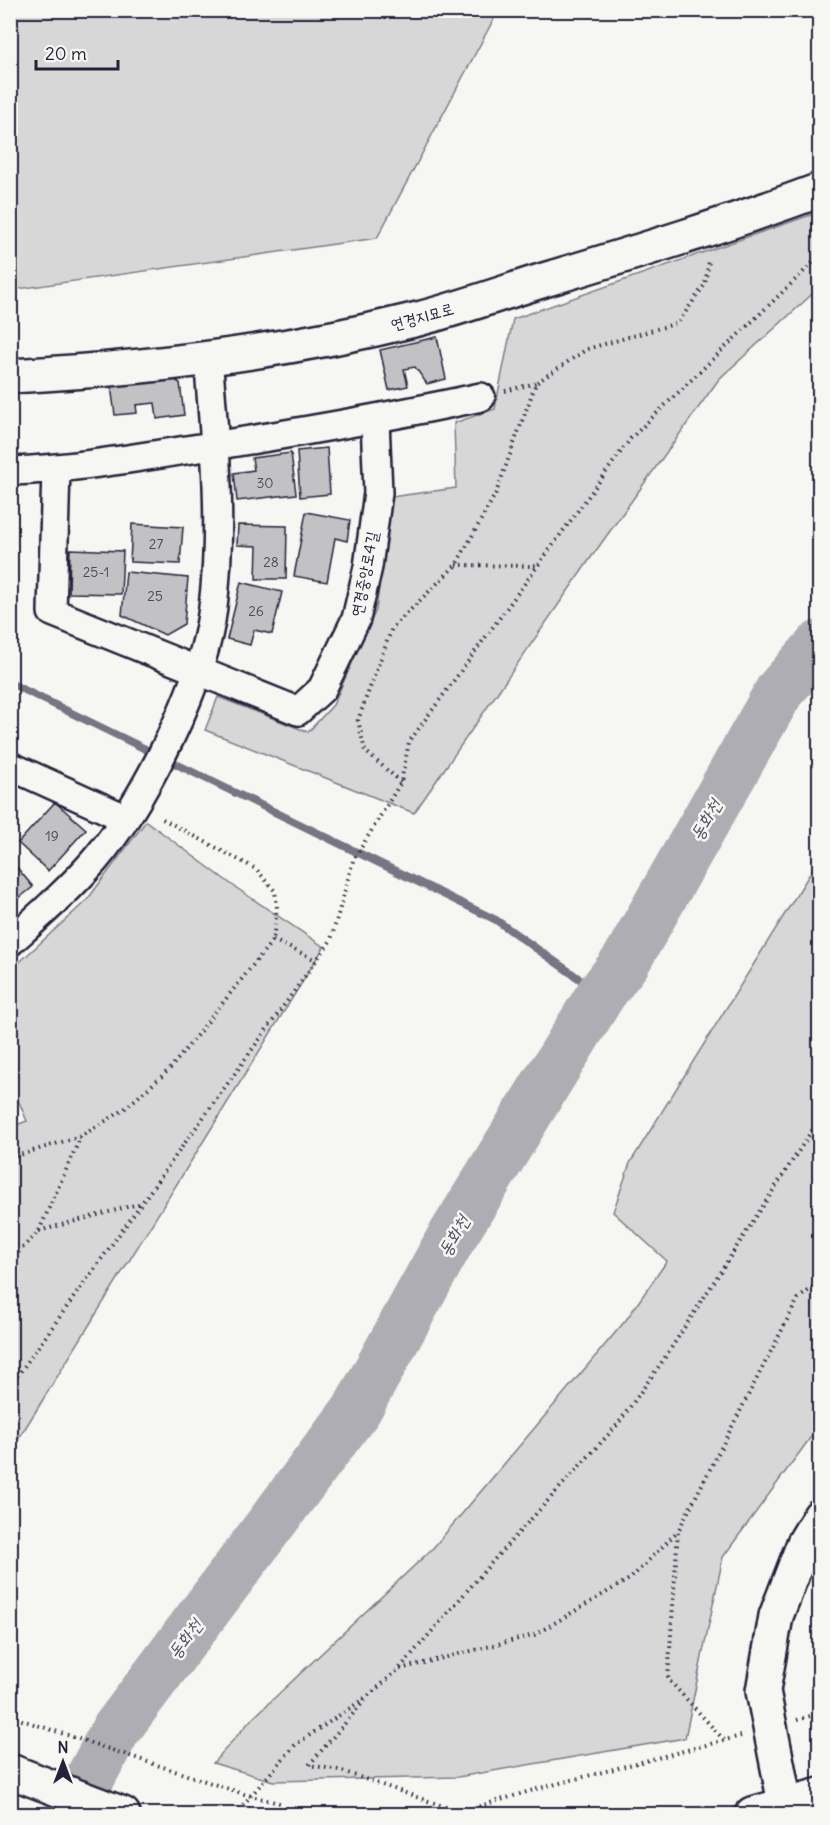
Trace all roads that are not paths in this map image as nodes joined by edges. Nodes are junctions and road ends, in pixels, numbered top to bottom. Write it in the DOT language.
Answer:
graph roads {
  1 [pos="819,190"];
  2 [pos="208,357"];
  3 [pos="10,376"];
  4 [pos="481,397"];
  5 [pos="375,420"];
  6 [pos="215,446"];
  7 [pos="56,469"];
  8 [pos="10,471"];
  9 [pos="194,683"];
  10 [pos="10,766"];
  11 [pos="134,804"];
  12 [pos="10,942"];
  13 [pos="819,1516"];
  14 [pos="10,1771"];
  15 [pos="819,1795"];
  16 [pos="787,1811"];
  17 [pos="123,1815"];
  18 [pos="752,1815"];
  1 -- 2 [label="street, 연경지묘로"];
  2 -- 3 [label="street, 연경지묘로"];
  2 -- 6 [label="street"];
  4 -- 5 [label="street"];
  5 -- 6 [label="street"];
  5 -- 9 [label="street, 연경중앙로4길"];
  6 -- 7 [label="street"];
  6 -- 9 [label="street"];
  7 -- 8 [label="street"];
  7 -- 9 [label="street, 연경중앙로4길"];
  9 -- 11 [label="street"];
  10 -- 11 [label="street"];
  11 -- 12 [label="street"];
  13 -- 16 [label="street"];
  14 -- 17 [label="street"];
  15 -- 16 [label="street"];
  16 -- 18 [label="street"];
}
